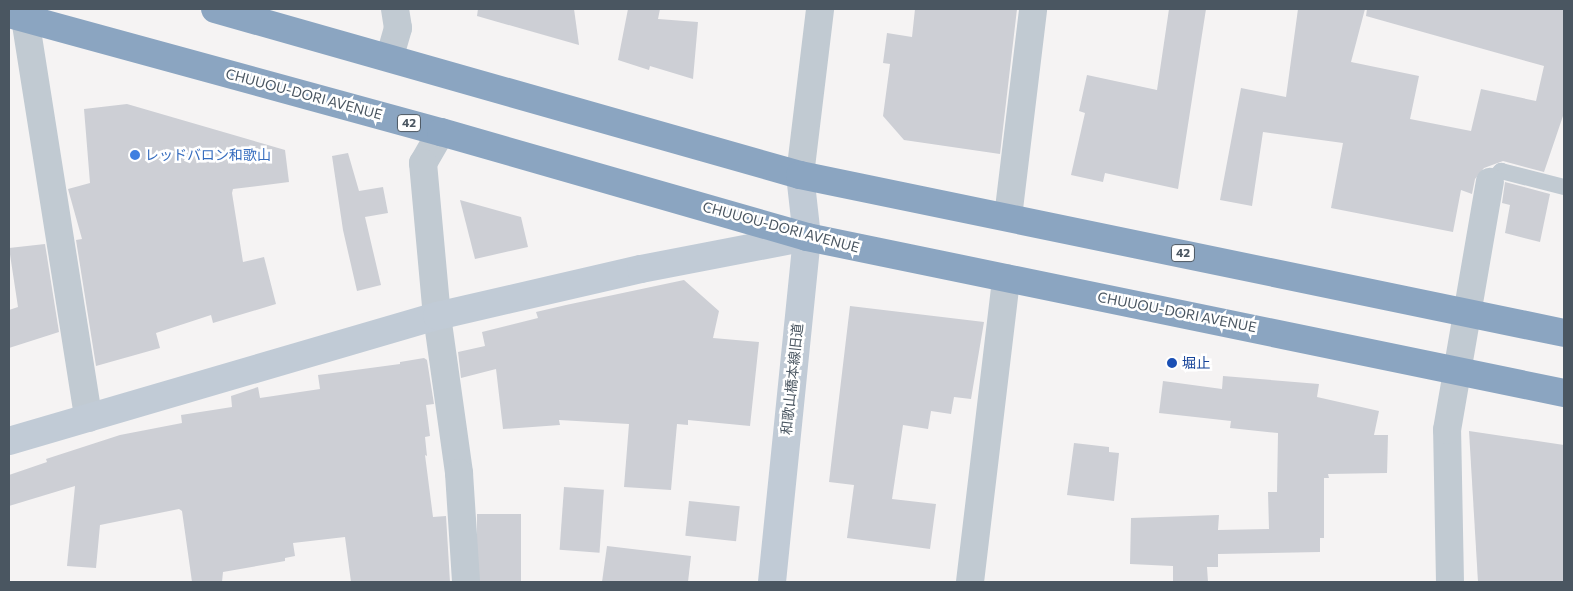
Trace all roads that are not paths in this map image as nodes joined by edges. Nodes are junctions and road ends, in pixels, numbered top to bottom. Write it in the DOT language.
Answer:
graph roads {
  1 [pos="215,9"];
  2 [pos="395,9"];
  3 [pos="820,9"];
  4 [pos="1033,9"];
  5 [pos="17,16"];
  6 [pos="390,56"];
  7 [pos="441,132"];
  8 [pos="800,175"];
  9 [pos="1490,182"];
  10 [pos="1564,187"];
  11 [pos="1008,217"];
  12 [pos="807,237"];
  13 [pos="1006,278"];
  14 [pos="1467,312"];
  15 [pos="436,316"];
  16 [pos="1564,333"];
  17 [pos="1457,369"];
  18 [pos="1564,393"];
  19 [pos="88,418"];
  20 [pos="9,441"];
  21 [pos="466,582"];
  22 [pos="772,582"];
  23 [pos="970,582"];
  24 [pos="1450,582"];
  1 -- 6 [label="highway, 42"];
  2 -- 6 [label="street"];
  3 -- 8 [label="street"];
  4 -- 11 [label="street"];
  5 -- 7 [label="highway, CHUUOU-DORI AVENUE / 42"];
  5 -- 19 [label="street"];
  6 -- 8 [label="highway, 42"];
  7 -- 12 [label="highway, CHUUOU-DORI AVENUE / 42"];
  7 -- 15 [label="street"];
  8 -- 11 [label="highway, 42"];
  8 -- 12 [label="street, 和歌山橋本線旧道"];
  9 -- 10 [label="lane"];
  9 -- 14 [label="street"];
  11 -- 14 [label="highway, 42"];
  12 -- 13 [label="highway, CHUUOU-DORI AVENUE / 42"];
  12 -- 15 [label="street"];
  12 -- 22 [label="street, 和歌山橋本線旧道"];
  13 -- 17 [label="highway, CHUUOU-DORI AVENUE / 42"];
  13 -- 23 [label="street"];
  14 -- 16 [label="highway, 42"];
  14 -- 17 [label="street"];
  15 -- 19 [label="street"];
  15 -- 21 [label="street"];
  17 -- 18 [label="highway, CHUUOU-DORI AVENUE / 42"];
  17 -- 24 [label="street"];
  19 -- 20 [label="street"];
}
